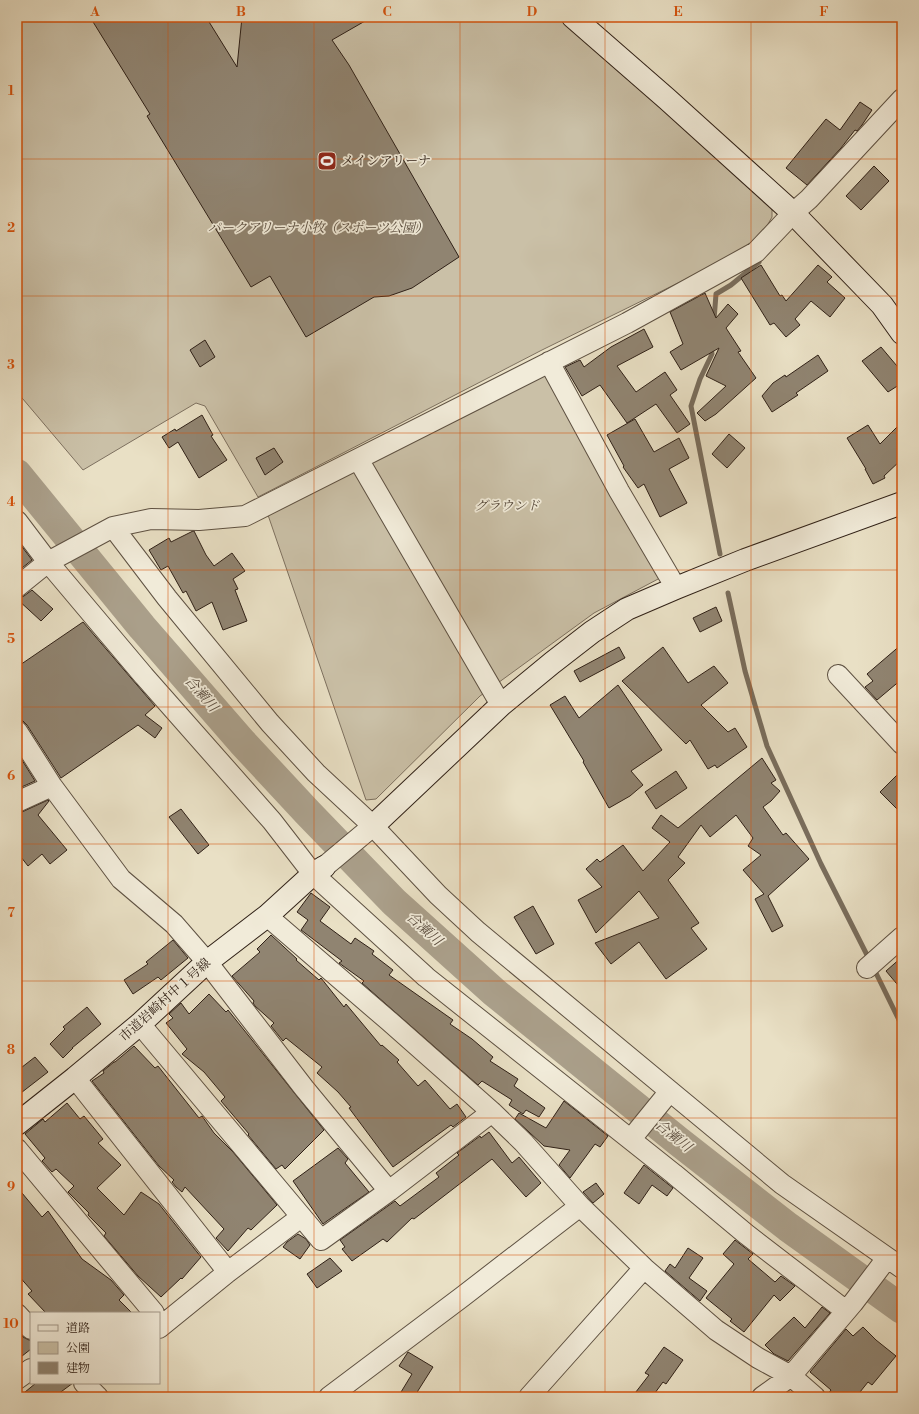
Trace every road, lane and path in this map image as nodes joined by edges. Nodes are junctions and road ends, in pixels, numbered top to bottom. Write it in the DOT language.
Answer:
graph roads {
  1 [pos="572,17"];
  2 [pos="902,99"];
  3 [pos="793,213"];
  4 [pos="902,333"];
  5 [pos="549,362"];
  6 [pos="358,459"];
  7 [pos="902,503"];
  8 [pos="18,524"];
  9 [pos="110,529"];
  10 [pos="48,562"];
  11 [pos="17,587"];
  12 [pos="676,588"];
  13 [pos="838,675"];
  14 [pos="502,705"];
  15 [pos="17,730"];
  16 [pos="902,744"];
  17 [pos="52,786"];
  18 [pos="17,802"];
  19 [pos="373,826"];
  20 [pos="318,871"];
  21 [pos="267,916"];
  22 [pos="902,938"];
  23 [pos="207,962"];
  24 [pos="867,968"];
  25 [pos="140,1024"];
  26 [pos="75,1078"];
  27 [pos="670,1091"];
  28 [pos="492,1112"];
  29 [pos="17,1124"];
  30 [pos="631,1139"];
  31 [pos="17,1149"];
  32 [pos="389,1191"];
  33 [pos="580,1206"];
  34 [pos="301,1217"];
  35 [pos="890,1264"];
  36 [pos="644,1268"];
  37 [pos="228,1272"];
  38 [pos="850,1307"];
  39 [pos="152,1312"];
  40 [pos="17,1314"];
  41 [pos="160,1320"];
  42 [pos="30,1328"];
  43 [pos="30,1370"];
  44 [pos="791,1376"];
  45 [pos="17,1379"];
  46 [pos="328,1397"];
  47 [pos="529,1397"];
  48 [pos="762,1397"];
  49 [pos="815,1397"];
  1 -- 3 [label="street"];
  2 -- 3 [label="street"];
  3 -- 4 [label="street"];
  3 -- 5 [label="street"];
  5 -- 6 [label="street"];
  5 -- 12 [label="street"];
  6 -- 9 [label="street"];
  6 -- 14 [label="street"];
  7 -- 12 [label="street"];
  8 -- 10 [label="street"];
  9 -- 10 [label="street"];
  9 -- 19 [label="street"];
  10 -- 11 [label="street"];
  10 -- 20 [label="street"];
  12 -- 14 [label="street"];
  13 -- 16 [label="street"];
  14 -- 19 [label="street"];
  15 -- 17 [label="street"];
  17 -- 18 [label="street"];
  17 -- 23 [label="street"];
  19 -- 20 [label="street"];
  19 -- 27 [label="street"];
  20 -- 21 [label="street, 市道岩崎村中１号線"];
  20 -- 30 [label="street"];
  21 -- 23 [label="street, 市道岩崎村中１号線"];
  21 -- 28 [label="street"];
  22 -- 24 [label="street"];
  23 -- 25 [label="street, 市道岩崎村中１号線"];
  23 -- 32 [label="street"];
  25 -- 26 [label="street, 市道岩崎村中１号線"];
  25 -- 34 [label="street"];
  26 -- 29 [label="street, 市道岩崎村中１号線"];
  26 -- 37 [label="street"];
  27 -- 30 [label="street"];
  27 -- 35 [label="street"];
  28 -- 32 [label="street"];
  28 -- 33 [label="street"];
  30 -- 38 [label="street"];
  31 -- 39 [label="street"];
  32 -- 34 [label="street"];
  33 -- 36 [label="street"];
  33 -- 46 [label="street"];
  34 -- 37 [label="street"];
  35 -- 38 [label="street"];
  36 -- 44 [label="street"];
  36 -- 47 [label="street"];
  37 -- 41 [label="street"];
  38 -- 44 [label="street"];
  40 -- 42 [label="street"];
  43 -- 45 [label="street"];
  44 -- 48 [label="street"];
  44 -- 49 [label="street"];
}
